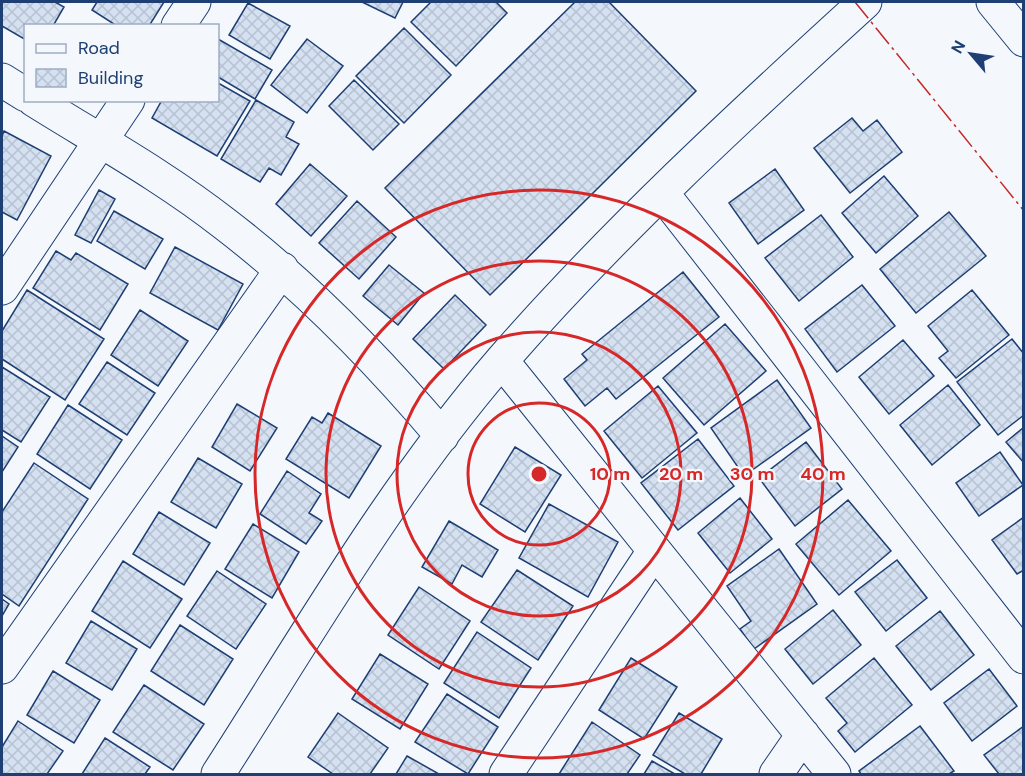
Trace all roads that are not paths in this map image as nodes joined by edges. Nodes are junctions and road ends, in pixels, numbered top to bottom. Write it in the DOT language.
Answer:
graph roads {
  1 [pos="194,2"];
  2 [pos="865,2"];
  3 [pos="993,2"];
  4 [pos="179,24"];
  5 [pos="1023,40"];
  6 [pos="2,80"];
  7 [pos="24,94"];
  8 [pos="37,102"];
  9 [pos="127,102"];
  10 [pos="101,142"];
  11 [pos="662,193"];
  12 [pos="282,269"];
  13 [pos="2,288"];
  14 [pos="502,361"];
  15 [pos="442,436"];
  16 [pos="654,550"];
  17 [pos="1023,657"];
  18 [pos="2,667"];
  19 [pos="803,735"];
  20 [pos="218,774"];
  21 [pos="506,774"];
  22 [pos="776,774"];
  23 [pos="834,774"];
  1 -- 4 [label="main road"];
  2 -- 11 [label="main road"];
  3 -- 5 [label="main road"];
  6 -- 7 [label="main road"];
  8 -- 10 [label="main road"];
  9 -- 10 [label="main road"];
  10 -- 12 [label="main road"];
  10 -- 13 [label="main road"];
  11 -- 14 [label="main road"];
  11 -- 17 [label="main road"];
  12 -- 15 [label="main road"];
  12 -- 18 [label="main road"];
  14 -- 15 [label="main road"];
  14 -- 16 [label="main road"];
  15 -- 20 [label="main road"];
  16 -- 19 [label="main road"];
  16 -- 21 [label="main road"];
  19 -- 22 [label="main road"];
  19 -- 23 [label="main road"];
}
